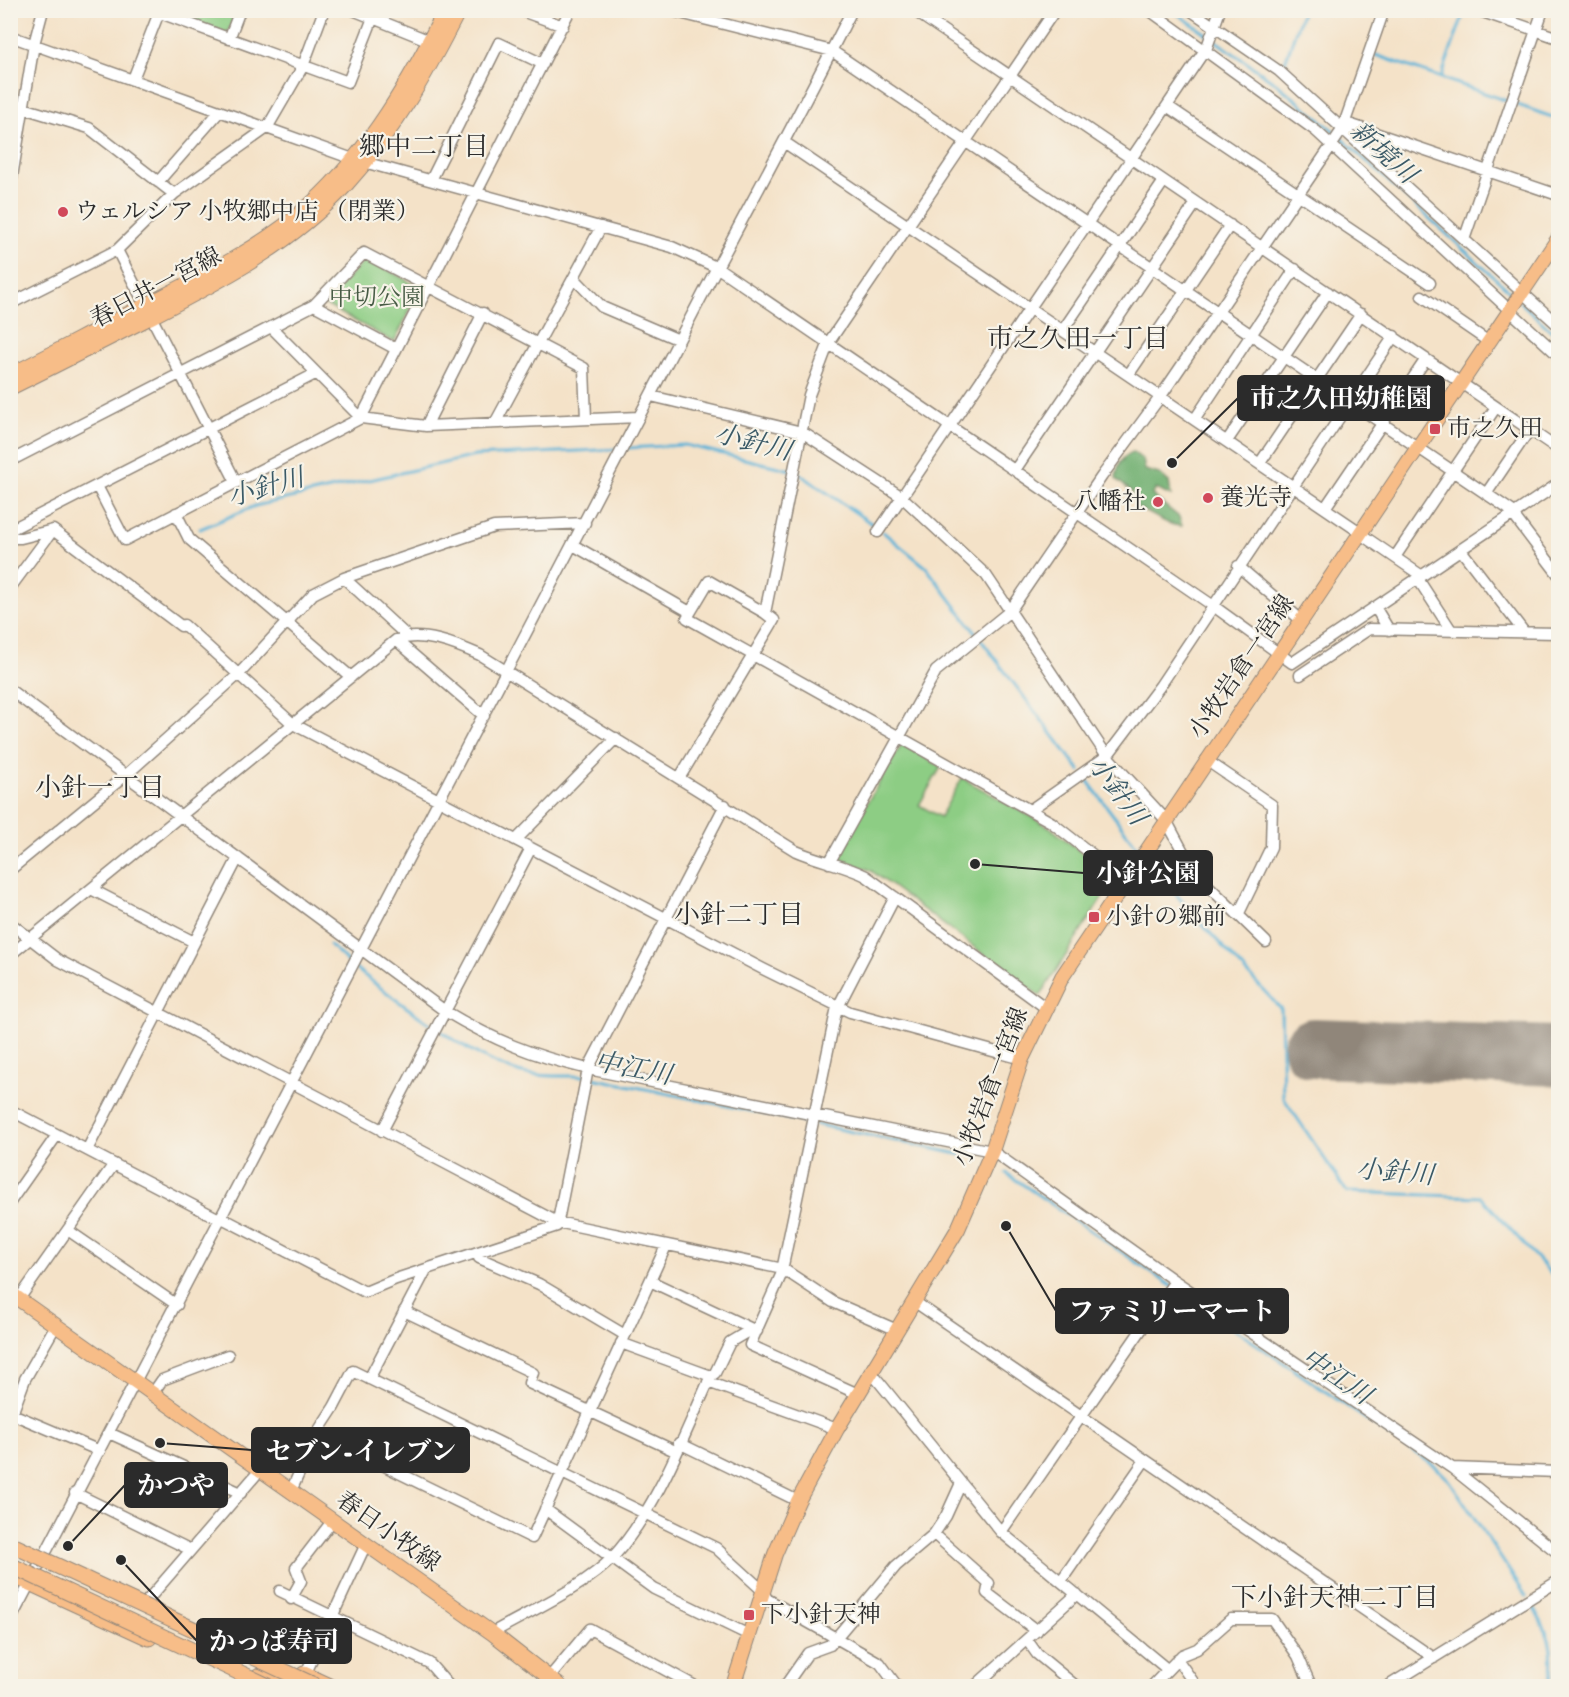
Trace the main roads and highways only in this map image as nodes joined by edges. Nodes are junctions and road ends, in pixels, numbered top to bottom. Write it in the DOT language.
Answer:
graph roads {
  1 [pos="445,10"];
  2 [pos="459,10"];
  3 [pos="358,161"];
  4 [pos="1558,239"];
  5 [pos="149,311"];
  6 [pos="10,375"];
  7 [pos="10,388"];
  8 [pos="15,1296"];
  9 [pos="10,1538"];
  10 [pos="10,1544"];
  11 [pos="10,1566"];
  12 [pos="10,1574"];
  13 [pos="117,1624"];
  14 [pos="310,1681"];
  15 [pos="554,1682"];
  16 [pos="255,1686"];
  17 [pos="268,1686"];
  18 [pos="283,1686"];
  19 [pos="330,1686"];
  20 [pos="733,1686"];
  1 -- 3 [label="main road, 春日井一宮線"];
  2 -- 3 [label="main road, 春日井一宮線"];
  3 -- 5 [label="main road, 春日井一宮線"];
  4 -- 20 [label="main road, 小牧岩倉一宮線"];
  5 -- 6 [label="main road, 春日井一宮線"];
  5 -- 7 [label="main road, 春日井一宮線"];
  8 -- 15 [label="main road, 春日小牧線"];
  9 -- 14 [label="highway"];
  10 -- 14 [label="highway, bridge"];
  11 -- 17 [label="highway, bridge"];
  12 -- 13 [label="highway"];
  13 -- 16 [label="highway"];
  13 -- 18 [label="highway"];
  14 -- 19 [label="highway"];
}
